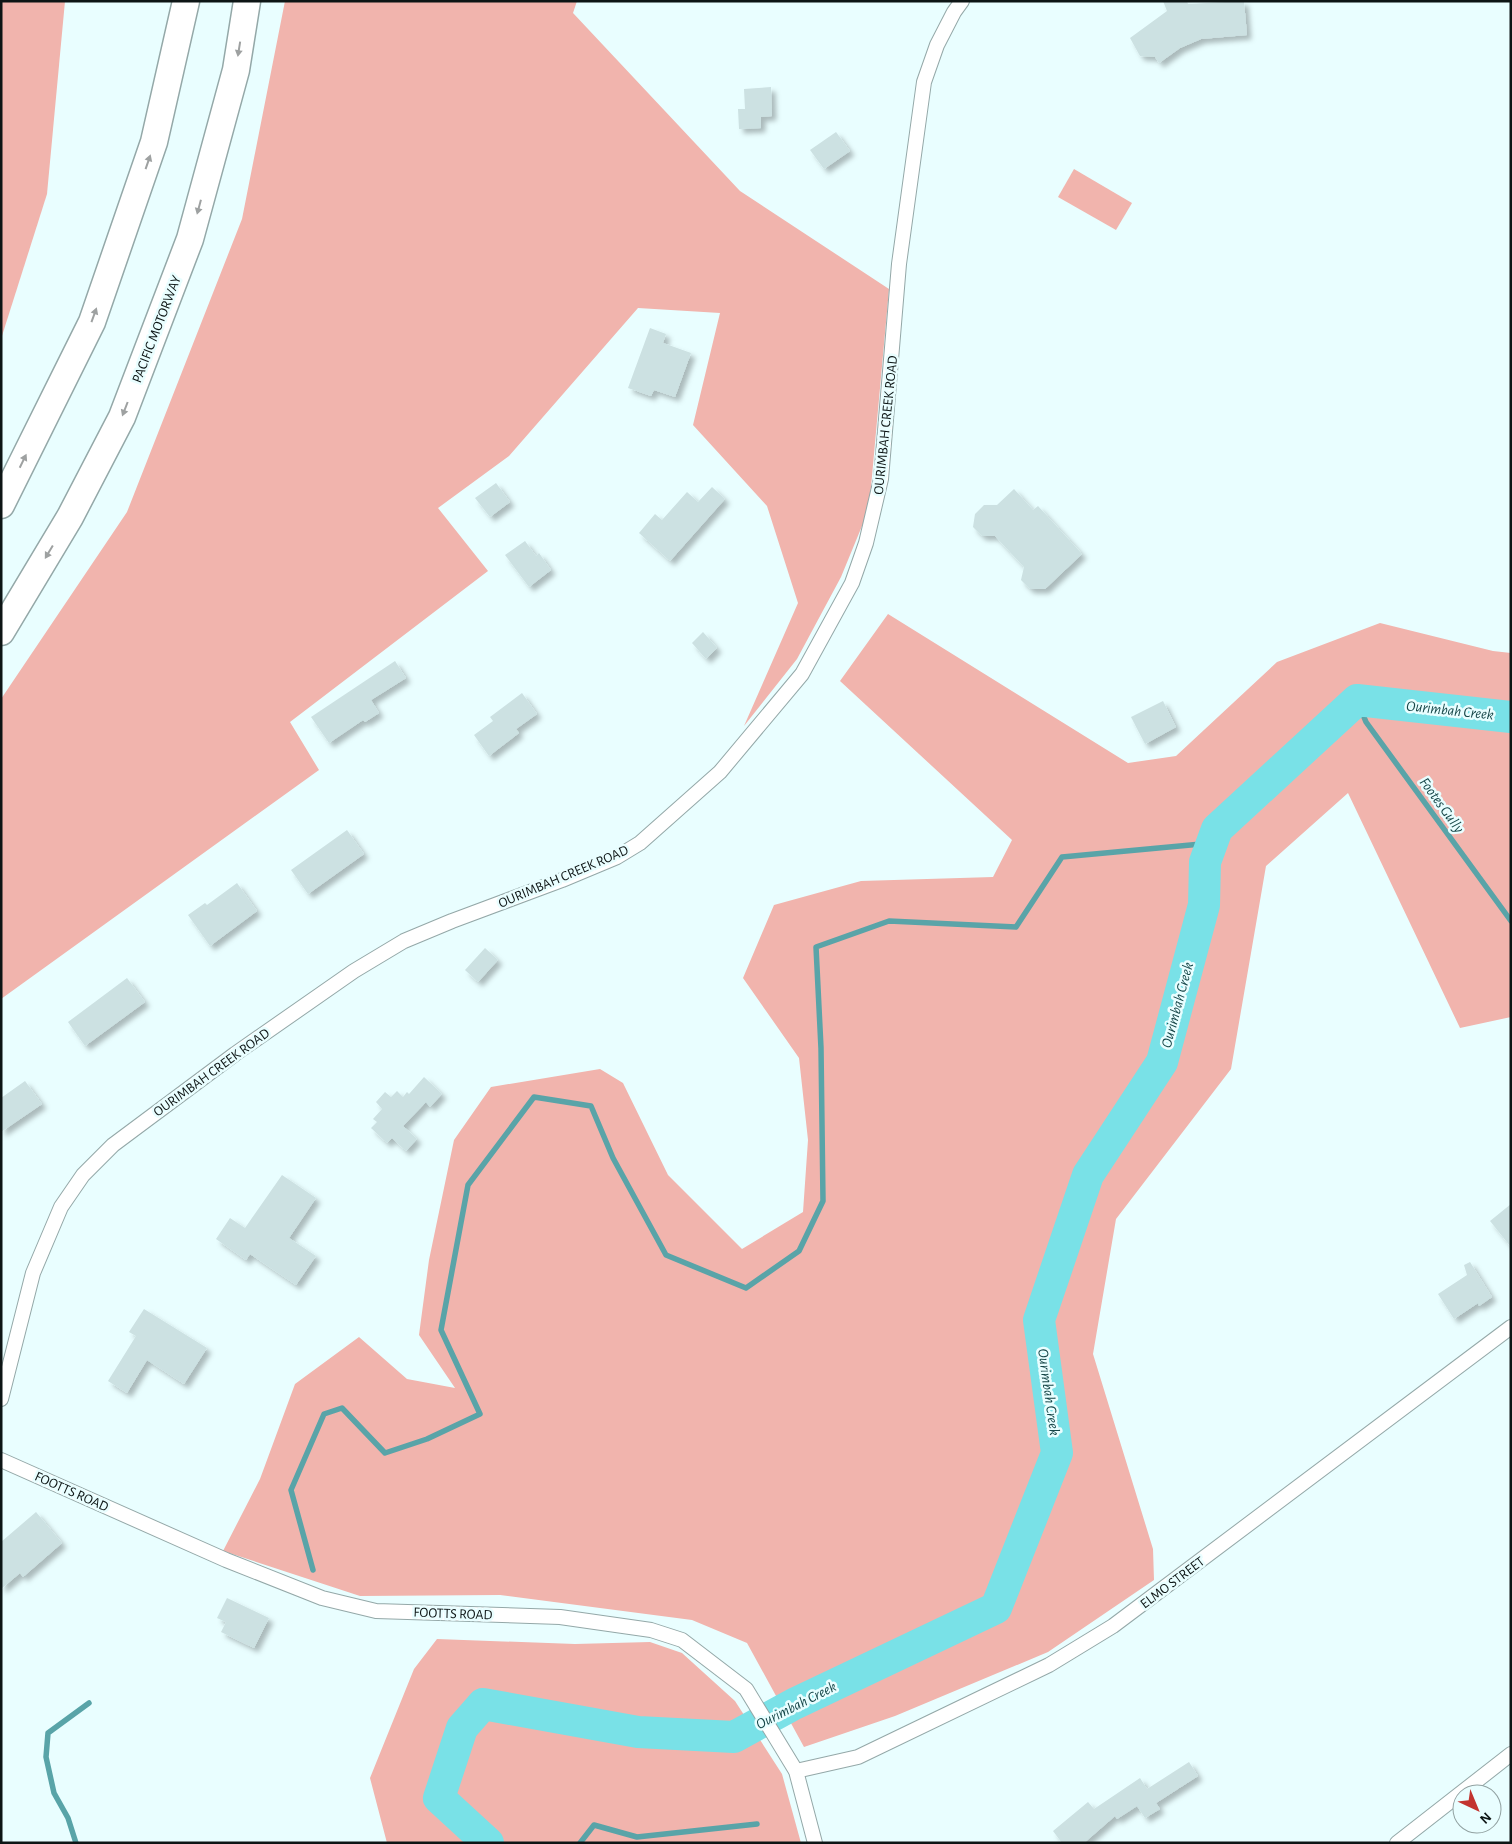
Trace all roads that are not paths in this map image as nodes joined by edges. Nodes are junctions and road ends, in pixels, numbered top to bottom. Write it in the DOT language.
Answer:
graph roads {
  1 [pos="186,1"];
  2 [pos="247,1"];
  3 [pos="962,1"];
  4 [pos="1,505"];
  5 [pos="1,632"];
  6 [pos="1511,1328"];
  7 [pos="1,1399"];
  8 [pos="1,1460"];
  9 [pos="1511,1754"];
  10 [pos="796,1772"];
  11 [pos="815,1843"];
  12 [pos="1397,1843"];
  4 -- 1 [label="highway, one-way"];
  2 -- 5 [label="highway, PACIFIC MOTORWAY, one-way"];
  3 -- 7 [label="street, OURIMBAH CREEK ROAD"];
  6 -- 10 [label="street, ELMO STREET"];
  8 -- 10 [label="street, FOOTTS ROAD"];
  9 -- 12 [label="street"];
  10 -- 11 [label="street, FOOTTS ROAD"];
}
